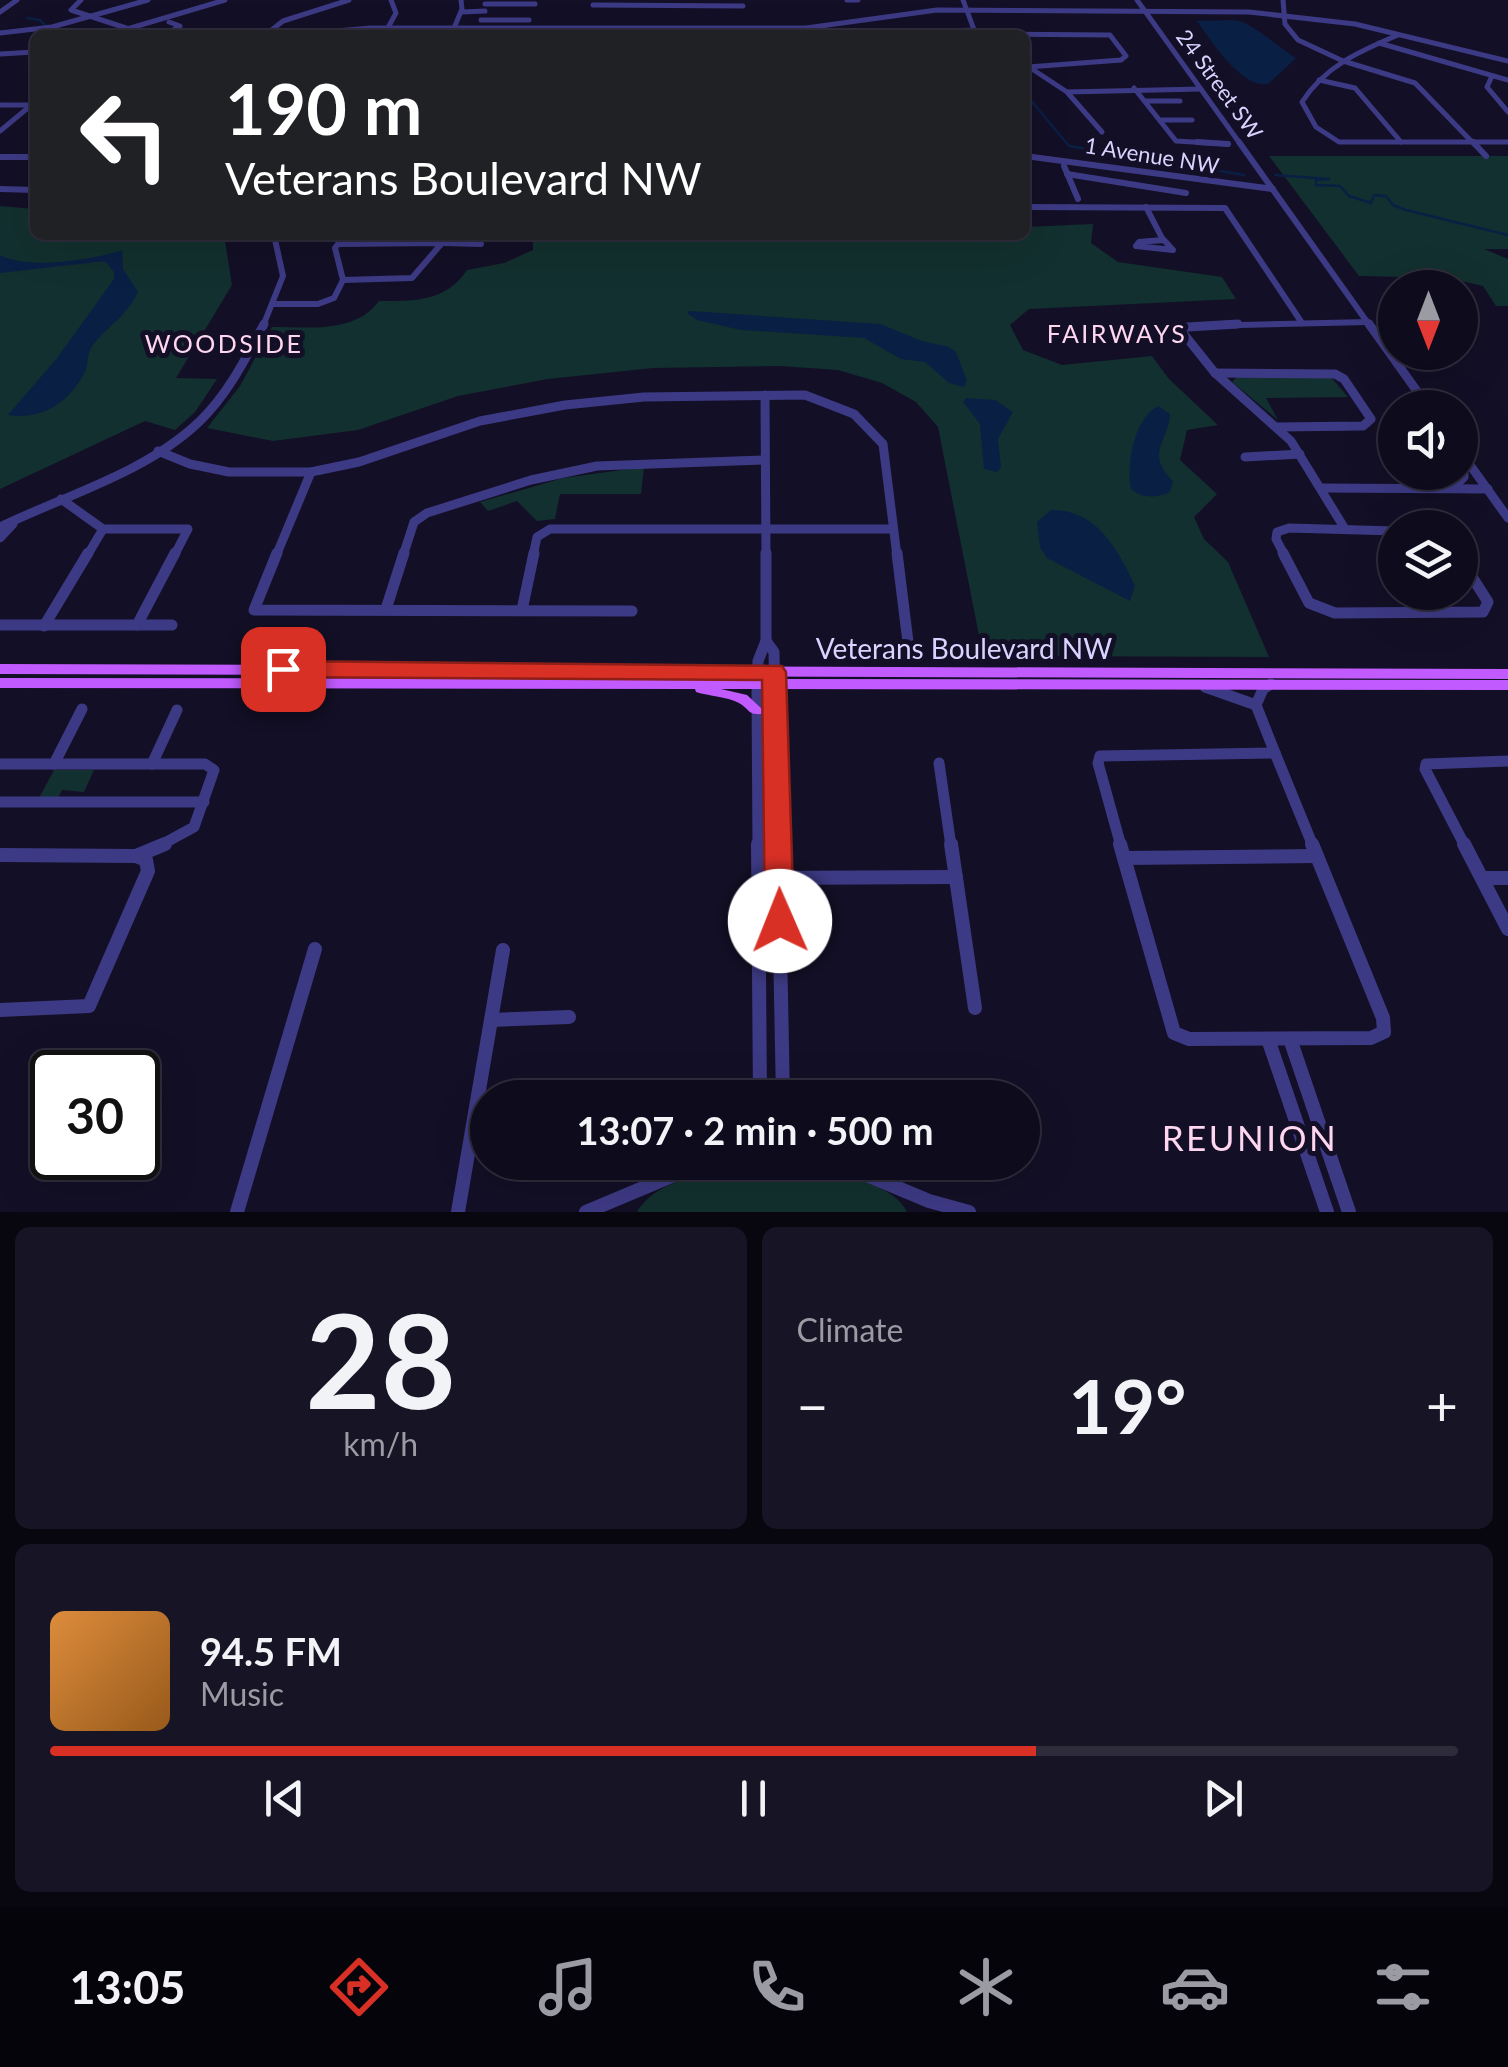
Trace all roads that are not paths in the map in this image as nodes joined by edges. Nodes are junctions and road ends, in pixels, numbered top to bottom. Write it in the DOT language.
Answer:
graph roads {
  1 [pos="18,0"];
  2 [pos="82,0"];
  3 [pos="148,0"];
  4 [pos="225,0"];
  5 [pos="349,0"];
  6 [pos="392,0"];
  7 [pos="461,0"];
  8 [pos="848,0"];
  9 [pos="858,0"];
  10 [pos="963,0"];
  11 [pos="1138,0"];
  12 [pos="1283,0"];
  13 [pos="536,2"];
  14 [pos="594,3"];
  15 [pos="712,3"];
  16 [pos="485,5"];
  17 [pos="743,6"];
  18 [pos="967,10"];
  19 [pos="1120,10"];
  20 [pos="1144,10"];
  21 [pos="0,12"];
  22 [pos="462,12"];
  23 [pos="1284,13"];
  24 [pos="90,17"];
  25 [pos="529,20"];
  26 [pos="169,22"];
  27 [pos="130,28"];
  28 [pos="388,28"];
  29 [pos="454,28"];
  30 [pos="526,28"];
  31 [pos="586,28"];
  32 [pos="710,28"];
  33 [pos="123,30"];
  34 [pos="137,30"];
  35 [pos="174,30"];
  36 [pos="271,30"];
  37 [pos="354,30"];
  38 [pos="841,30"];
  39 [pos="975,30"];
  40 [pos="0,32"];
  41 [pos="1030,33"];
  42 [pos="1402,33"];
  43 [pos="1378,43"];
  44 [pos="30,52"];
  45 [pos="0,54"];
  46 [pos="1342,60"];
  47 [pos="1508,60"];
  48 [pos="1030,66"];
  49 [pos="1030,68"];
  50 [pos="1492,76"];
  51 [pos="1193,78"];
  52 [pos="1319,80"];
  53 [pos="1508,80"];
  54 [pos="1134,88"];
  55 [pos="1180,88"];
  56 [pos="1201,88"];
  57 [pos="1068,92"];
  58 [pos="1145,100"];
  59 [pos="1180,100"];
  60 [pos="30,104"];
  61 [pos="0,105"];
  62 [pos="30,107"];
  63 [pos="1508,112"];
  64 [pos="1162,120"];
  65 [pos="1192,120"];
  66 [pos="0,132"];
  67 [pos="1102,132"];
  68 [pos="1400,142"];
  69 [pos="1471,142"];
  70 [pos="1508,142"];
  71 [pos="1228,144"];
  72 [pos="0,156"];
  73 [pos="1486,156"];
  74 [pos="30,157"];
  75 [pos="1030,157"];
  76 [pos="30,183"];
  77 [pos="1124,184"];
  78 [pos="0,189"];
  79 [pos="24,189"];
  80 [pos="1273,189"];
  81 [pos="30,190"];
  82 [pos="1186,193"];
  83 [pos="1078,199"];
  84 [pos="1030,207"];
  85 [pos="1139,207"];
  86 [pos="1163,239"];
  87 [pos="275,240"];
  88 [pos="442,242"];
  89 [pos="480,244"];
  90 [pos="342,280"];
  91 [pos="1354,302"];
  92 [pos="274,304"];
  93 [pos="1343,322"];
  94 [pos="1368,322"];
  95 [pos="1302,323"];
  96 [pos="1179,328"];
  97 [pos="1070,334"];
  98 [pos="1215,373"];
  99 [pos="1416,390"];
  100 [pos="765,395"];
  101 [pos="1276,428"];
  102 [pos="158,451"];
  103 [pos="1300,454"];
  104 [pos="1245,457"];
  105 [pos="763,460"];
  106 [pos="311,472"];
  107 [pos="1478,475"];
  108 [pos="1321,488"];
  109 [pos="1378,488"];
  110 [pos="1478,489"];
  111 [pos="1488,489"];
  112 [pos="60,499"];
  113 [pos="1508,518"];
  114 [pos="18,520"];
  115 [pos="0,527"];
  116 [pos="763,528"];
  117 [pos="104,529"];
  118 [pos="893,529"];
  119 [pos="1344,529"];
  120 [pos="1378,530"];
  121 [pos="0,538"];
  122 [pos="1478,586"];
  123 [pos="386,609"];
  124 [pos="522,610"];
  125 [pos="632,611"];
  126 [pos="0,625"];
  127 [pos="137,625"];
  128 [pos="172,625"];
  129 [pos="44,626"];
  130 [pos="766,641"];
  131 [pos="908,642"];
  132 [pos="0,669"];
  133 [pos="1508,674"];
  134 [pos="758,677"];
  135 [pos="774,677"];
  136 [pos="649,682"];
  137 [pos="0,683"];
  138 [pos="1272,684"];
  139 [pos="1508,684"];
  140 [pos="1195,685"];
  141 [pos="1256,705"];
  142 [pos="82,710"];
  143 [pos="177,710"];
  144 [pos="758,711"];
  145 [pos="1276,754"];
  146 [pos="1508,761"];
  147 [pos="939,763"];
  148 [pos="54,764"];
  149 [pos="152,764"];
  150 [pos="1,766"];
  151 [pos="0,802"];
  152 [pos="204,802"];
  153 [pos="0,856"];
  154 [pos="136,856"];
  155 [pos="1318,856"];
  156 [pos="1124,858"];
  157 [pos="956,877"];
  158 [pos="759,878"];
  159 [pos="779,878"];
  160 [pos="1482,878"];
  161 [pos="1508,878"];
  162 [pos="1508,929"];
  163 [pos="315,949"];
  164 [pos="502,950"];
  165 [pos="975,1008"];
  166 [pos="0,1010"];
  167 [pos="570,1017"];
  168 [pos="491,1020"];
  169 [pos="1290,1038"];
  170 [pos="1268,1039"];
  171 [pos="760,1080"];
  172 [pos="783,1080"];
  173 [pos="669,1180"];
  174 [pos="874,1180"];
  175 [pos="928,1206"];
  176 [pos="615,1207"];
  177 [pos="237,1212"];
  178 [pos="458,1212"];
  179 [pos="586,1212"];
  180 [pos="969,1212"];
  181 [pos="1327,1212"];
  182 [pos="1348,1212"];
  1 -- 21 [label="street"];
  2 -- 24 [label="street"];
  3 -- 24 [label="street"];
  4 -- 27 [label="street"];
  5 -- 36 [label="street"];
  6 -- 28 [label="street"];
  7 -- 22 [label="street"];
  8 -- 9 [label="street"];
  10 -- 18 [label="street"];
  11 -- 19 [label="street"];
  11 -- 20 [label="street, 24 Street SW"];
  12 -- 23 [label="street"];
  13 -- 16 [label="street"];
  13 -- 25 [label="street"];
  14 -- 15 [label="street"];
  14 -- 31 [label="street"];
  15 -- 17 [label="street"];
  15 -- 32 [label="street"];
  16 -- 22 [label="street"];
  16 -- 25 [label="street"];
  18 -- 19 [label="street"];
  18 -- 38 [label="street"];
  18 -- 39 [label="street"];
  19 -- 20 [label="street"];
  20 -- 23 [label="street"];
  20 -- 51 [label="street, 24 Street SW"];
  22 -- 29 [label="street"];
  23 -- 42 [label="street"];
  23 -- 46 [label="street"];
  24 -- 27 [label="street"];
  24 -- 40 [label="street"];
  25 -- 30 [label="street"];
  26 -- 35 [label="street"];
  27 -- 33 [label="street"];
  27 -- 34 [label="street"];
  28 -- 29 [label="street"];
  28 -- 37 [label="street"];
  29 -- 30 [label="street"];
  30 -- 31 [label="street"];
  31 -- 32 [label="street"];
  32 -- 38 [label="street"];
  41 -- 48 [label="street"];
  42 -- 43 [label="street"];
  42 -- 47 [label="street"];
  43 -- 46 [label="street"];
  43 -- 50 [label="street"];
  44 -- 45 [label="street"];
  46 -- 52 [label="street"];
  46 -- 69 [label="street"];
  49 -- 57 [label="street"];
  50 -- 53 [label="street"];
  50 -- 63 [label="street"];
  51 -- 55 [label="street"];
  51 -- 56 [label="street, 24 Street SW"];
  52 -- 68 [label="street"];
  52 -- 68 [label="street"];
  54 -- 55 [label="street"];
  54 -- 57 [label="street"];
  54 -- 58 [label="street"];
  55 -- 56 [label="street"];
  56 -- 80 [label="street, 24 Street SW"];
  57 -- 67 [label="street"];
  58 -- 59 [label="street"];
  58 -- 64 [label="street"];
  60 -- 61 [label="street"];
  62 -- 66 [label="street"];
  64 -- 65 [label="street"];
  64 -- 71 [label="street"];
  68 -- 69 [label="street"];
  69 -- 70 [label="street"];
  69 -- 73 [label="street"];
  72 -- 74 [label="street"];
  75 -- 80 [label="street, 1 Avenue NW"];
  76 -- 79 [label="street"];
  77 -- 82 [label="street"];
  77 -- 83 [label="street"];
  77 -- 85 [label="street"];
  78 -- 79 [label="street"];
  79 -- 81 [label="street"];
  80 -- 91 [label="street, 24 Street SW"];
  84 -- 85 [label="street"];
  85 -- 86 [label="street"];
  85 -- 95 [label="street"];
  86 -- 86 [label="street"];
  87 -- 92 [label="street"];
  88 -- 89 [label="street"];
  88 -- 90 [label="street"];
  88 -- 90 [label="street"];
  90 -- 92 [label="street"];
  91 -- 93 [label="street"];
  91 -- 94 [label="street, 24 Street SW"];
  92 -- 102 [label="street"];
  93 -- 94 [label="street"];
  93 -- 95 [label="street"];
  94 -- 99 [label="street, 24 Street SW"];
  95 -- 96 [label="street"];
  96 -- 97 [label="street"];
  96 -- 98 [label="street"];
  98 -- 101 [label="street"];
  98 -- 101 [label="street"];
  100 -- 105 [label="street"];
  100 -- 106 [label="street"];
  100 -- 118 [label="street"];
  101 -- 103 [label="street"];
  102 -- 106 [label="street"];
  102 -- 112 [label="street"];
  103 -- 104 [label="street"];
  103 -- 108 [label="street"];
  105 -- 116 [label="street"];
  105 -- 123 [label="street"];
  106 -- 123 [label="street"];
  107 -- 111 [label="street"];
  108 -- 109 [label="street"];
  108 -- 119 [label="street"];
  110 -- 111 [label="street"];
  111 -- 113 [label="street"];
  112 -- 114 [label="street"];
  112 -- 117 [label="street"];
  114 -- 115 [label="street"];
  114 -- 121 [label="street"];
  116 -- 118 [label="street"];
  116 -- 124 [label="street"];
  116 -- 130 [label="street"];
  117 -- 127 [label="street"];
  117 -- 129 [label="street"];
  118 -- 131 [label="street"];
  119 -- 120 [label="street"];
  119 -- 122 [label="street"];
  123 -- 124 [label="street"];
  124 -- 125 [label="street"];
  126 -- 129 [label="street"];
  127 -- 128 [label="street"];
  127 -- 129 [label="street"];
  130 -- 134 [label="street"];
  130 -- 135 [label="street"];
  132 -- 134 [label="main road, Veterans Boulevard NW"];
  133 -- 135 [label="main road, Veterans Boulevard NW"];
  134 -- 135 [label="main road, Veterans Boulevard NW"];
  134 -- 136 [label="main road, Veterans Boulevard NW"];
  134 -- 144 [label="street"];
  135 -- 140 [label="main road, Veterans Boulevard NW"];
  135 -- 159 [label="street"];
  136 -- 137 [label="main road, Veterans Boulevard NW"];
  136 -- 144 [label="main road"];
  138 -- 139 [label="main road, Veterans Boulevard NW"];
  138 -- 140 [label="main road, Veterans Boulevard NW"];
  138 -- 141 [label="street"];
  140 -- 141 [label="street"];
  141 -- 145 [label="street"];
  142 -- 148 [label="street"];
  143 -- 149 [label="street"];
  144 -- 158 [label="street"];
  145 -- 155 [label="street"];
  145 -- 156 [label="street"];
  146 -- 160 [label="street"];
  147 -- 157 [label="street"];
  148 -- 149 [label="street"];
  148 -- 150 [label="street"];
  149 -- 152 [label="street"];
  151 -- 152 [label="street"];
  152 -- 154 [label="street"];
  153 -- 154 [label="street"];
  154 -- 166 [label="street"];
  155 -- 156 [label="street"];
  155 -- 169 [label="street"];
  156 -- 170 [label="street"];
  157 -- 159 [label="street"];
  157 -- 165 [label="street"];
  158 -- 159 [label="street"];
  158 -- 171 [label="street"];
  159 -- 172 [label="street"];
  160 -- 161 [label="street"];
  160 -- 162 [label="street"];
  163 -- 177 [label="street"];
  164 -- 168 [label="street"];
  167 -- 168 [label="street"];
  168 -- 178 [label="street"];
  169 -- 170 [label="street"];
  169 -- 182 [label="street"];
  170 -- 181 [label="street"];
  173 -- 176 [label="street"];
  174 -- 175 [label="street"];
  175 -- 180 [label="street"];
  176 -- 179 [label="street"];
}
